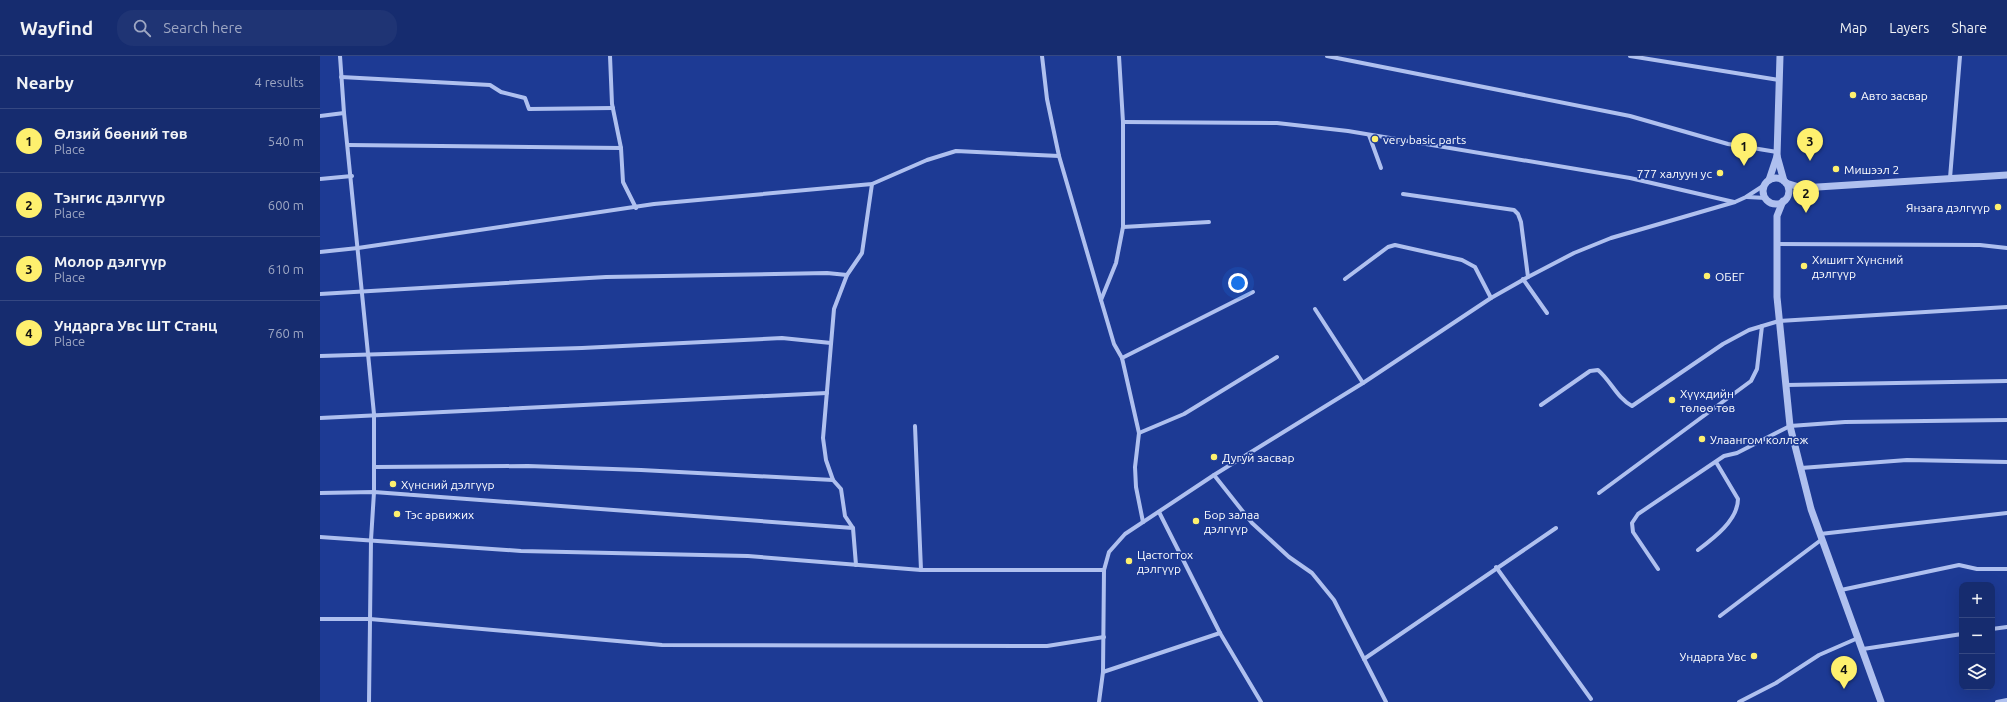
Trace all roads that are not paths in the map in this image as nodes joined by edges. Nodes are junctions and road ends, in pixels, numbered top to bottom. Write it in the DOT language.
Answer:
graph roads {
  1 [pos="340,56"];
  2 [pos="610,56"];
  3 [pos="1042,56"];
  4 [pos="1119,56"];
  5 [pos="1327,56"];
  6 [pos="1630,56"];
  7 [pos="1780,56"];
  8 [pos="1960,56"];
  9 [pos="341,77"];
  10 [pos="1779,80"];
  11 [pos="613,108"];
  12 [pos="344,113"];
  13 [pos="320,116"];
  14 [pos="1123,122"];
  15 [pos="1369,135"];
  16 [pos="348,145"];
  17 [pos="621,148"];
  18 [pos="1777,154"];
  19 [pos="1059,156"];
  20 [pos="1381,168"];
  21 [pos="2007,175"];
  22 [pos="352,176"];
  23 [pos="1950,178"];
  24 [pos="320,179"];
  25 [pos="1767,182"];
  26 [pos="1785,182"];
  27 [pos="872,184"];
  28 [pos="1802,188"];
  29 [pos="1403,194"];
  30 [pos="1746,197"];
  31 [pos="1785,199"];
  32 [pos="1767,200"];
  33 [pos="1734,202"];
  34 [pos="636,208"];
  35 [pos="1778,216"];
  36 [pos="1209,222"];
  37 [pos="1123,227"];
  38 [pos="1777,244"];
  39 [pos="358,248"];
  40 [pos="2007,248"];
  41 [pos="320,252"];
  42 [pos="847,275"];
  43 [pos="1528,277"];
  44 [pos="1344,279"];
  45 [pos="1523,279"];
  46 [pos="363,291"];
  47 [pos="1253,292"];
  48 [pos="320,294"];
  49 [pos="1491,298"];
  50 [pos="1101,300"];
  51 [pos="2007,307"];
  52 [pos="1315,309"];
  53 [pos="1547,313"];
  54 [pos="1779,321"];
  55 [pos="1762,326"];
  56 [pos="830,342"];
  57 [pos="369,354"];
  58 [pos="320,356"];
  59 [pos="1277,356"];
  60 [pos="1122,358"];
  61 [pos="2007,381"];
  62 [pos="1363,383"];
  63 [pos="1786,385"];
  64 [pos="827,393"];
  65 [pos="1541,405"];
  66 [pos="374,414"];
  67 [pos="320,418"];
  68 [pos="2007,420"];
  69 [pos="915,426"];
  70 [pos="1790,426"];
  71 [pos="1139,433"];
  72 [pos="1716,462"];
  73 [pos="2007,462"];
  74 [pos="374,467"];
  75 [pos="1801,468"];
  76 [pos="1214,475"];
  77 [pos="834,480"];
  78 [pos="374,492"];
  79 [pos="320,493"];
  80 [pos="1599,493"];
  81 [pos="1159,512"];
  82 [pos="2007,513"];
  83 [pos="1143,522"];
  84 [pos="853,528"];
  85 [pos="1556,528"];
  86 [pos="320,537"];
  87 [pos="1820,537"];
  88 [pos="370,540"];
  89 [pos="1698,550"];
  90 [pos="856,565"];
  91 [pos="1496,567"];
  92 [pos="1658,569"];
  93 [pos="921,570"];
  94 [pos="1104,570"];
  95 [pos="2007,570"];
  96 [pos="1841,590"];
  97 [pos="1720,616"];
  98 [pos="320,619"];
  99 [pos="370,619"];
  100 [pos="2007,627"];
  101 [pos="1995,629"];
  102 [pos="1220,634"];
  103 [pos="1959,634"];
  104 [pos="1104,637"];
  105 [pos="1858,638"];
  106 [pos="1863,649"];
  107 [pos="1364,659"];
  108 [pos="1103,672"];
  109 [pos="1591,699"];
  110 [pos="2007,700"];
  111 [pos="369,702"];
  112 [pos="1099,702"];
  113 [pos="1261,702"];
  114 [pos="1386,702"];
  115 [pos="1739,702"];
  116 [pos="1881,702"];
  117 [pos="1997,702"];
  1 -- 9 [label="street"];
  2 -- 11 [label="street"];
  3 -- 19 [label="street"];
  4 -- 14 [label="street"];
  5 -- 18 [label="street"];
  6 -- 10 [label="street"];
  7 -- 10 [label="street"];
  8 -- 23 [label="street"];
  9 -- 11 [label="street"];
  9 -- 12 [label="street"];
  10 -- 18 [label="street"];
  11 -- 17 [label="street"];
  12 -- 13 [label="street"];
  12 -- 16 [label="street"];
  14 -- 15 [label="street"];
  14 -- 37 [label="street"];
  15 -- 20 [label="street"];
  15 -- 33 [label="street"];
  16 -- 17 [label="street"];
  16 -- 22 [label="street"];
  17 -- 34 [label="street"];
  18 -- 25 [label="street"];
  18 -- 26 [label="street"];
  19 -- 27 [label="street"];
  19 -- 50 [label="street"];
  21 -- 23 [label="street"];
  22 -- 24 [label="street"];
  22 -- 39 [label="street"];
  23 -- 28 [label="street"];
  25 -- 26 [label="street"];
  25 -- 30 [label="street"];
  25 -- 32 [label="street"];
  26 -- 28 [label="street"];
  26 -- 31 [label="street"];
  27 -- 34 [label="street"];
  27 -- 42 [label="street"];
  28 -- 31 [label="street"];
  29 -- 43 [label="street"];
  30 -- 32 [label="street"];
  30 -- 33 [label="street"];
  31 -- 32 [label="street"];
  31 -- 35 [label="street"];
  32 -- 35 [label="street"];
  33 -- 43 [label="street"];
  34 -- 39 [label="street"];
  35 -- 38 [label="street"];
  36 -- 37 [label="street"];
  37 -- 50 [label="street"];
  38 -- 40 [label="street"];
  38 -- 54 [label="street"];
  39 -- 41 [label="street"];
  39 -- 46 [label="street"];
  42 -- 46 [label="street"];
  42 -- 56 [label="street"];
  43 -- 45 [label="street"];
  44 -- 49 [label="street"];
  45 -- 49 [label="street"];
  45 -- 53 [label="street"];
  46 -- 48 [label="street"];
  46 -- 57 [label="street"];
  47 -- 60 [label="street"];
  49 -- 62 [label="street"];
  50 -- 60 [label="street"];
  51 -- 54 [label="street"];
  52 -- 62 [label="street"];
  54 -- 55 [label="street"];
  54 -- 63 [label="street"];
  55 -- 65 [label="street"];
  55 -- 80 [label="street"];
  56 -- 57 [label="street"];
  56 -- 64 [label="street"];
  57 -- 58 [label="street"];
  57 -- 66 [label="street"];
  59 -- 71 [label="street"];
  60 -- 71 [label="street"];
  61 -- 63 [label="street"];
  62 -- 76 [label="street"];
  63 -- 70 [label="street"];
  64 -- 66 [label="street"];
  64 -- 77 [label="street"];
  66 -- 67 [label="street"];
  66 -- 74 [label="street"];
  68 -- 70 [label="street"];
  69 -- 93 [label="street"];
  70 -- 72 [label="street"];
  70 -- 75 [label="street"];
  71 -- 83 [label="street"];
  72 -- 89 [label="street"];
  72 -- 92 [label="street"];
  73 -- 75 [label="street"];
  74 -- 77 [label="street"];
  74 -- 78 [label="street"];
  75 -- 87 [label="street"];
  76 -- 81 [label="street"];
  76 -- 107 [label="street"];
  77 -- 84 [label="street"];
  78 -- 79 [label="street"];
  78 -- 84 [label="street"];
  78 -- 88 [label="street"];
  81 -- 83 [label="street"];
  81 -- 102 [label="street"];
  82 -- 87 [label="street"];
  83 -- 94 [label="street"];
  84 -- 90 [label="street"];
  85 -- 91 [label="street"];
  86 -- 88 [label="street"];
  87 -- 96 [label="street"];
  87 -- 97 [label="street"];
  88 -- 90 [label="street"];
  88 -- 99 [label="street"];
  90 -- 93 [label="street"];
  91 -- 107 [label="street"];
  91 -- 109 [label="street"];
  93 -- 94 [label="street"];
  94 -- 104 [label="street"];
  95 -- 96 [label="street"];
  96 -- 105 [label="street"];
  98 -- 99 [label="street"];
  99 -- 104 [label="street"];
  99 -- 111 [label="street"];
  100 -- 101 [label="street"];
  102 -- 108 [label="street"];
  102 -- 113 [label="street"];
  103 -- 106 [label="street"];
  104 -- 108 [label="street"];
  105 -- 106 [label="street"];
  105 -- 115 [label="street"];
  106 -- 116 [label="street"];
  107 -- 114 [label="street"];
  108 -- 112 [label="street"];
  110 -- 117 [label="street"];
}
